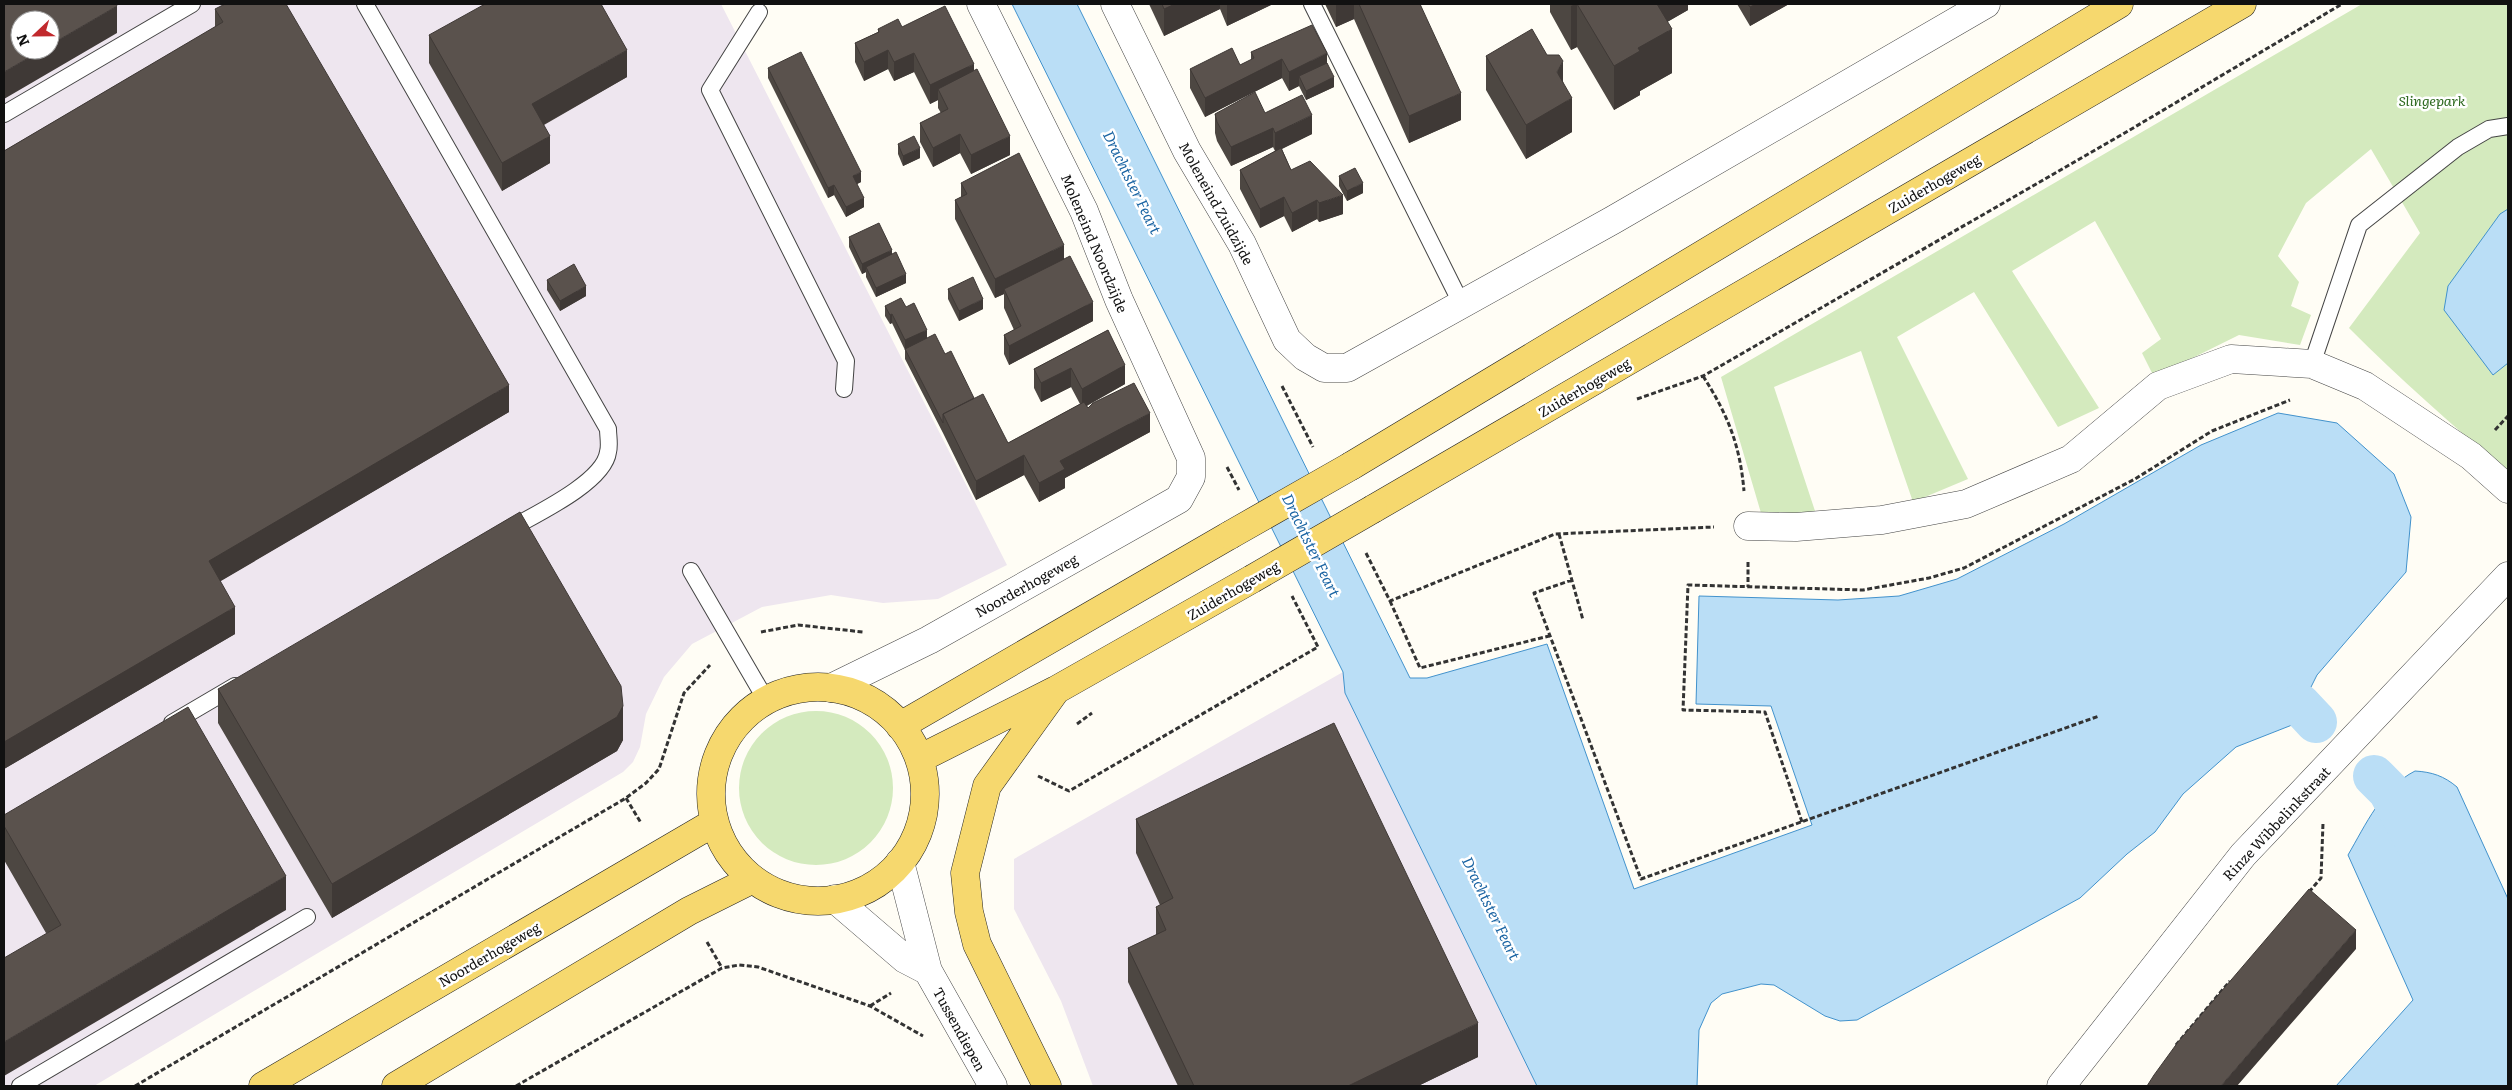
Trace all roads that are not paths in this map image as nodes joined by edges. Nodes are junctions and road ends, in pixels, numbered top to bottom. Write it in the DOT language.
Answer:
graph roads {
  1 [pos="192,4"];
  2 [pos="366,4"];
  3 [pos="981,4"];
  4 [pos="1115,4"];
  5 [pos="1312,4"];
  6 [pos="1986,4"];
  7 [pos="2119,4"];
  8 [pos="2242,4"];
  9 [pos="759,12"];
  10 [pos="4,114"];
  11 [pos="2508,126"];
  12 [pos="1462,305"];
  13 [pos="2322,367"];
  14 [pos="844,389"];
  15 [pos="1191,458"];
  16 [pos="2508,489"];
  17 [pos="1748,526"];
  18 [pos="495,537"];
  19 [pos="691,571"];
  20 [pos="2508,576"];
  21 [pos="245,680"];
  22 [pos="831,688"];
  23 [pos="1056,690"];
  24 [pos="766,700"];
  25 [pos="900,726"];
  26 [pos="159,730"];
  27 [pos="919,759"];
  28 [pos="715,822"];
  29 [pos="900,862"];
  30 [pos="753,879"];
  31 [pos="835,899"];
  32 [pos="307,917"];
  33 [pos="928,971"];
  34 [pos="20,1086"];
  35 [pos="263,1086"];
  36 [pos="396,1086"];
  37 [pos="993,1086"];
  38 [pos="1047,1086"];
  39 [pos="2061,1086"];
  1 -- 10 [label="lane"];
  2 -- 18 [label="lane"];
  3 -- 15 [label="street, Moleneind Noordzijde"];
  4 -- 12 [label="street, Moleneind Zuidzijde"];
  5 -- 12 [label="lane"];
  6 -- 12 [label="street"];
  7 -- 25 [label="main road, bridge"];
  8 -- 23 [label="main road, Zuiderhogeweg, bridge"];
  9 -- 14 [label="lane"];
  11 -- 13 [label="lane"];
  13 -- 16 [label="street"];
  13 -- 17 [label="street"];
  15 -- 22 [label="street, Noorderhogeweg"];
  19 -- 24 [label="lane"];
  20 -- 39 [label="street, Rinze Wibbelinkstraat"];
  21 -- 26 [label="lane"];
  22 -- 24 [label="main road"];
  22 -- 25 [label="main road"];
  23 -- 27 [label="main road, Zuiderhogeweg"];
  23 -- 38 [label="main road"];
  24 -- 28 [label="main road"];
  25 -- 27 [label="main road"];
  27 -- 29 [label="main road"];
  28 -- 30 [label="main road"];
  28 -- 35 [label="main road, Noorderhogeweg"];
  29 -- 31 [label="main road"];
  29 -- 33 [label="street, Tussendiepen"];
  30 -- 31 [label="main road"];
  30 -- 36 [label="main road"];
  31 -- 33 [label="street, Tussendiepen"];
  32 -- 34 [label="lane"];
  33 -- 37 [label="street, Tussendiepen"];
}
